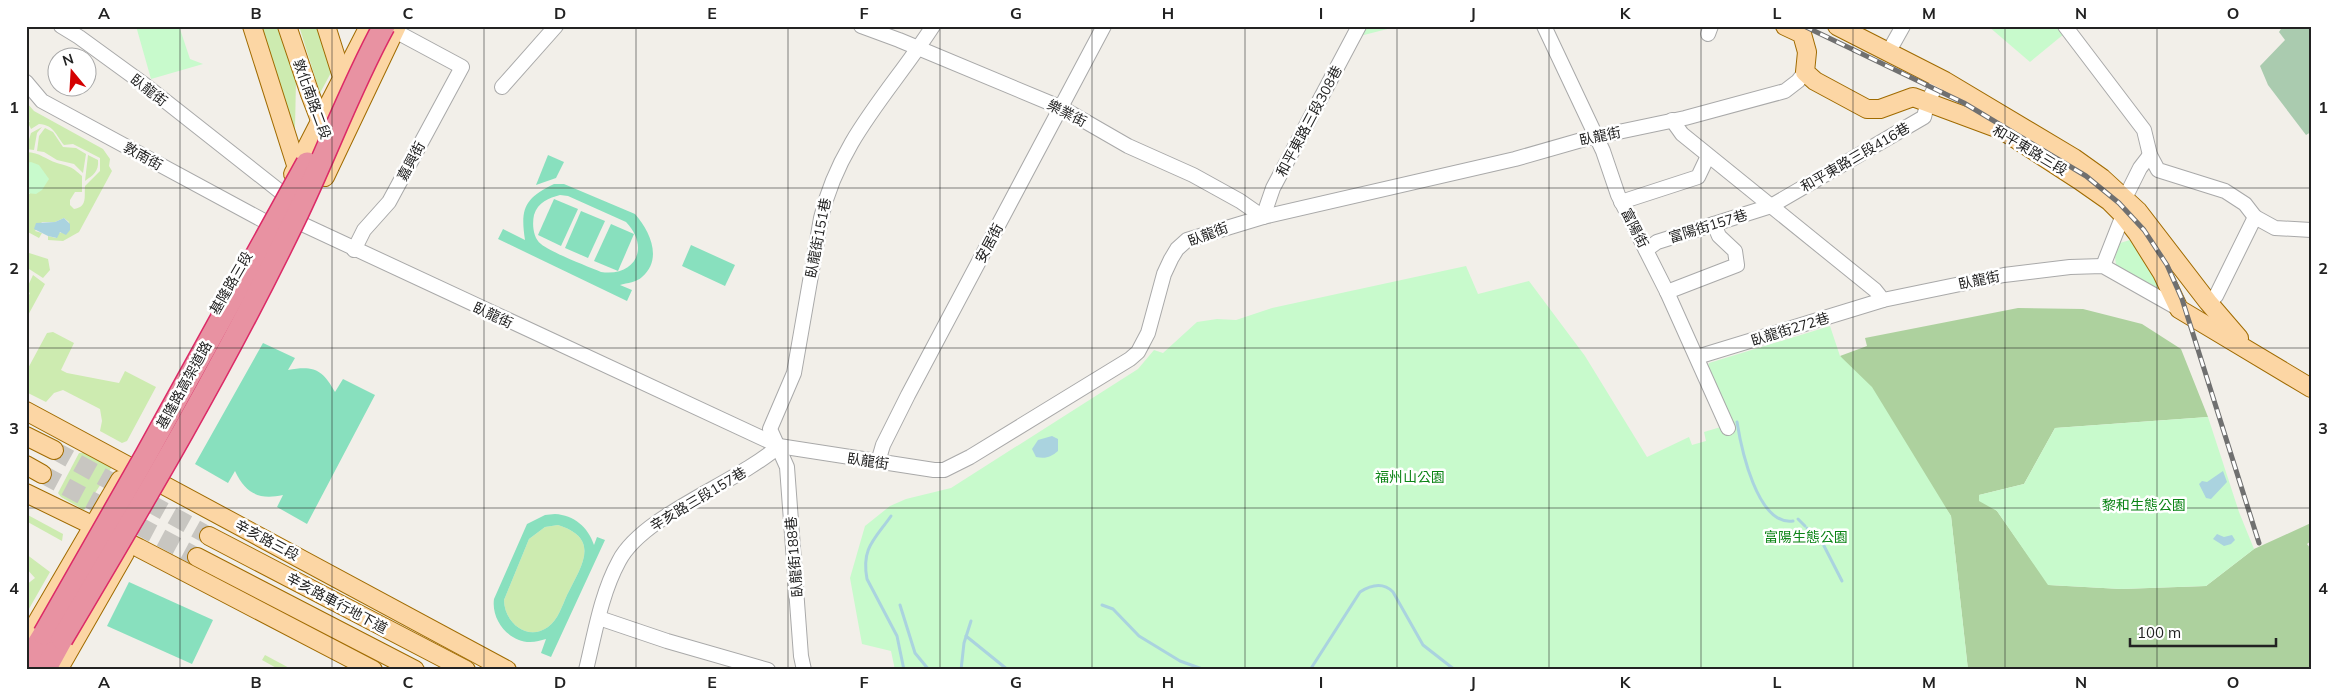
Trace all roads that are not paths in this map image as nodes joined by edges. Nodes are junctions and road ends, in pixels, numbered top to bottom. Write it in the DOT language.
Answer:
graph roads {
  1 [pos="61,26"];
  2 [pos="252,26"];
  3 [pos="287,26"];
  4 [pos="326,26"];
  5 [pos="369,26"];
  6 [pos="556,26"];
  7 [pos="861,26"];
  8 [pos="933,26"];
  9 [pos="1104,26"];
  10 [pos="1359,26"];
  11 [pos="1544,26"];
  12 [pos="1837,26"];
  13 [pos="1903,26"];
  14 [pos="2065,26"];
  15 [pos="392,28"];
  16 [pos="1790,28"];
  17 [pos="918,49"];
  18 [pos="1889,52"];
  19 [pos="1805,72"];
  20 [pos="343,78"];
  21 [pos="1940,78"];
  22 [pos="26,82"];
  23 [pos="502,88"];
  24 [pos="1928,101"];
  25 [pos="1062,108"];
  26 [pos="349,112"];
  27 [pos="1672,120"];
  28 [pos="323,126"];
  29 [pos="1596,138"];
  30 [pos="2150,155"];
  31 [pos="1708,156"];
  32 [pos="297,168"];
  33 [pos="327,172"];
  34 [pos="282,193"];
  35 [pos="1621,202"];
  36 [pos="1771,206"];
  37 [pos="2124,206"];
  38 [pos="1263,217"];
  39 [pos="2255,217"];
  40 [pos="266,222"];
  41 [pos="302,224"];
  42 [pos="1714,224"];
  43 [pos="2311,230"];
  44 [pos="354,250"];
  45 [pos="1646,250"];
  46 [pos="2103,266"];
  47 [pos="1667,292"];
  48 [pos="1883,300"];
  49 [pos="2208,302"];
  50 [pos="2186,312"];
  51 [pos="2251,352"];
  52 [pos="1697,357"];
  53 [pos="2311,388"];
  54 [pos="26,411"];
  55 [pos="1728,428"];
  56 [pos="26,436"];
  57 [pos="779,446"];
  58 [pos="54,450"];
  59 [pos="878,462"];
  60 [pos="26,465"];
  61 [pos="128,467"];
  62 [pos="42,474"];
  63 [pos="163,484"];
  64 [pos="26,493"];
  65 [pos="92,526"];
  66 [pos="209,536"];
  67 [pos="123,540"];
  68 [pos="197,557"];
  69 [pos="599,618"];
  70 [pos="44,638"];
  71 [pos="26,663"];
  72 [pos="38,670"];
  73 [pos="45,670"];
  74 [pos="58,670"];
  75 [pos="373,670"];
  76 [pos="415,670"];
  77 [pos="466,670"];
  78 [pos="507,670"];
  79 [pos="586,670"];
  80 [pos="768,670"];
  81 [pos="804,670"];
  1 -- 34 [label="street, 臥龍街"];
  2 -- 32 [label="main road"];
  3 -- 28 [label="main road, 敦化南路二段"];
  4 -- 20 [label="main road"];
  5 -- 20 [label="main road, 基隆路三段"];
  6 -- 23 [label="street"];
  7 -- 17 [label="street, 樂業街"];
  8 -- 17 [label="street"];
  9 -- 25 [label="street, 安居街"];
  10 -- 38 [label="street, 和平東路三段308巷"];
  11 -- 29 [label="street, 富陽街"];
  12 -- 18 [label="main road, 和平東路三段"];
  13 -- 18 [label="street"];
  14 -- 30 [label="street"];
  15 -- 26 [label="highway, 基隆路高架道路, bridge"];
  15 -- 44 [label="street, 嘉興街"];
  16 -- 19 [label="main road"];
  17 -- 25 [label="street, 樂業街"];
  17 -- 57 [label="street, 臥龍街151巷"];
  18 -- 21 [label="main road, 和平東路三段"];
  19 -- 24 [label="main road, 和平東路三段"];
  19 -- 27 [label="street, 臥龍街"];
  20 -- 26 [label="main road"];
  20 -- 28 [label="main road, 基隆路三段"];
  21 -- 24 [label="street, 和平東路三段416巷"];
  21 -- 37 [label="main road, 和平東路三段"];
  22 -- 40 [label="street, 敦南街"];
  24 -- 36 [label="street, 和平東路三段416巷"];
  24 -- 37 [label="main road, 和平東路三段"];
  25 -- 38 [label="street, 樂業街"];
  25 -- 59 [label="street, 安居街"];
  26 -- 33 [label="main road"];
  26 -- 70 [label="highway, 基隆路高架道路, bridge"];
  27 -- 29 [label="street, 臥龍街"];
  27 -- 31 [label="street"];
  28 -- 32 [label="main road, 基隆路三段"];
  28 -- 33 [label="main road, 敦化南路二段"];
  28 -- 70 [label="highway, bridge"];
  29 -- 35 [label="street, 富陽街"];
  29 -- 38 [label="street, 臥龍街"];
  30 -- 37 [label="street"];
  30 -- 39 [label="street"];
  31 -- 35 [label="street"];
  31 -- 36 [label="street"];
  32 -- 34 [label="main road, 基隆路三段"];
  33 -- 41 [label="main road"];
  34 -- 40 [label="main road, 基隆路三段"];
  35 -- 45 [label="street, 富陽街"];
  36 -- 42 [label="street, 富陽街157巷"];
  36 -- 48 [label="street"];
  37 -- 46 [label="street"];
  37 -- 49 [label="main road, 和平東路三段"];
  37 -- 50 [label="main road, 和平東路三段"];
  38 -- 59 [label="street, 臥龍街"];
  39 -- 43 [label="street"];
  39 -- 49 [label="street"];
  40 -- 61 [label="main road, 基隆路三段"];
  41 -- 44 [label="street, 臥龍街"];
  41 -- 63 [label="main road"];
  42 -- 45 [label="street, 富陽街157巷"];
  42 -- 47 [label="street"];
  44 -- 57 [label="street, 臥龍街"];
  45 -- 47 [label="street, 富陽街"];
  46 -- 48 [label="street, 臥龍街"];
  46 -- 50 [label="street"];
  47 -- 52 [label="street, 富陽街"];
  48 -- 52 [label="street, 臥龍街272巷"];
  49 -- 50 [label="main road"];
  49 -- 51 [label="main road, 和平東路三段"];
  50 -- 51 [label="main road, 和平東路三段"];
  51 -- 53 [label="main road, 和平東路三段"];
  52 -- 55 [label="street, 富陽街"];
  54 -- 61 [label="main road, 辛亥路三段"];
  56 -- 58 [label="main road"];
  57 -- 59 [label="street, 臥龍街"];
  57 -- 69 [label="street, 辛亥路三段157巷"];
  57 -- 81 [label="street, 臥龍街188巷"];
  60 -- 62 [label="main road"];
  61 -- 63 [label="main road, 辛亥路三段"];
  61 -- 65 [label="main road, 基隆路三段"];
  63 -- 67 [label="main road"];
  63 -- 78 [label="main road, 辛亥路三段"];
  64 -- 65 [label="main road"];
  65 -- 67 [label="main road"];
  65 -- 70 [label="main road, 基隆路三段"];
  66 -- 77 [label="main road, 辛亥路車行地下道"];
  67 -- 72 [label="main road"];
  67 -- 74 [label="main road"];
  67 -- 75 [label="main road"];
  68 -- 76 [label="main road, 辛亥路車行地下道"];
  69 -- 79 [label="street, 辛亥路三段157巷"];
  69 -- 80 [label="street"];
  70 -- 71 [label="highway, 基隆路高架道路"];
  70 -- 73 [label="highway, 基隆路高架道路"];
}
